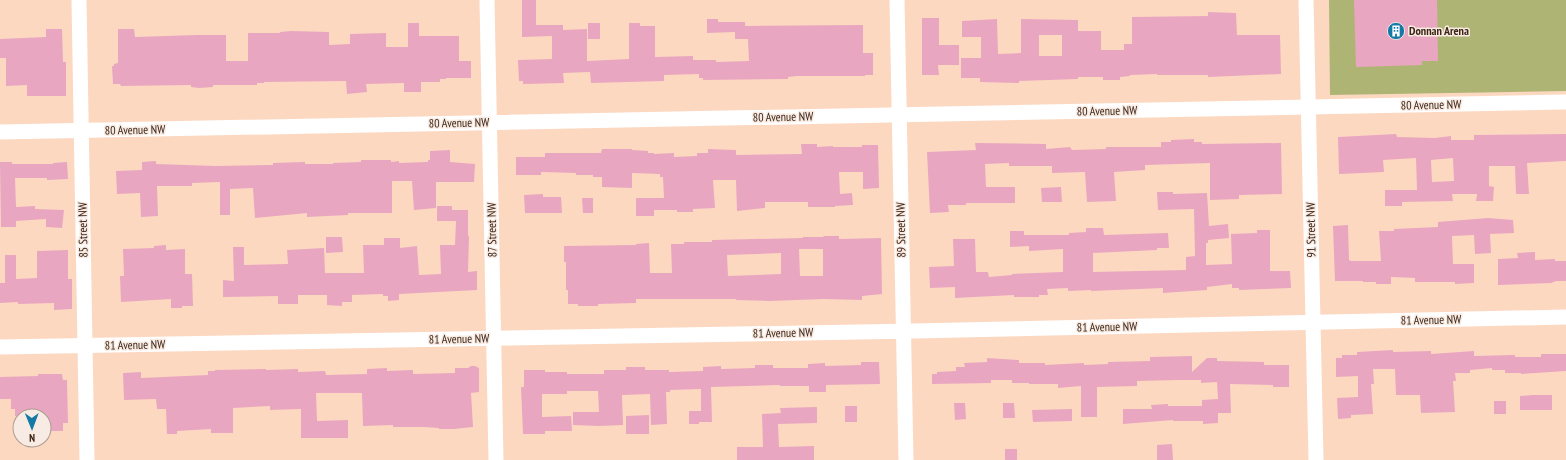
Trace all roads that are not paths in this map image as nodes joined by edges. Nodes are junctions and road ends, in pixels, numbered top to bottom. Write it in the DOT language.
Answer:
graph roads {
  1 [pos="79,0"];
  2 [pos="487,0"];
  3 [pos="897,0"];
  4 [pos="1306,0"];
  5 [pos="1566,102"];
  6 [pos="1308,107"];
  7 [pos="899,115"];
  8 [pos="490,123"];
  9 [pos="81,131"];
  10 [pos="0,132"];
  11 [pos="1566,318"];
  12 [pos="1313,323"];
  13 [pos="904,331"];
  14 [pos="494,338"];
  15 [pos="86,346"];
  16 [pos="0,347"];
  17 [pos="87,460"];
  18 [pos="496,460"];
  19 [pos="906,460"];
  20 [pos="1316,460"];
  1 -- 9 [label="street, 85 Street NW"];
  2 -- 8 [label="street, 87 Street NW"];
  3 -- 7 [label="street, 89 Street NW"];
  4 -- 6 [label="street, 91 Street NW"];
  5 -- 6 [label="street, 80 Avenue NW"];
  6 -- 7 [label="street, 80 Avenue NW"];
  6 -- 12 [label="street, 91 Street NW"];
  7 -- 8 [label="street, 80 Avenue NW"];
  7 -- 13 [label="street, 89 Street NW"];
  8 -- 9 [label="street, 80 Avenue NW"];
  8 -- 14 [label="street, 87 Street NW"];
  9 -- 10 [label="street, 80 Avenue NW"];
  9 -- 15 [label="street, 85 Street NW"];
  11 -- 12 [label="street, 81 Avenue NW"];
  12 -- 13 [label="street, 81 Avenue NW"];
  12 -- 20 [label="street, 91 Street NW"];
  13 -- 14 [label="street, 81 Avenue NW"];
  13 -- 19 [label="street, 89 Street NW"];
  14 -- 15 [label="street, 81 Avenue NW"];
  14 -- 18 [label="street, 87 Street NW"];
  15 -- 16 [label="street, 81 Avenue NW"];
  15 -- 17 [label="street, 85 Street NW"];
}
